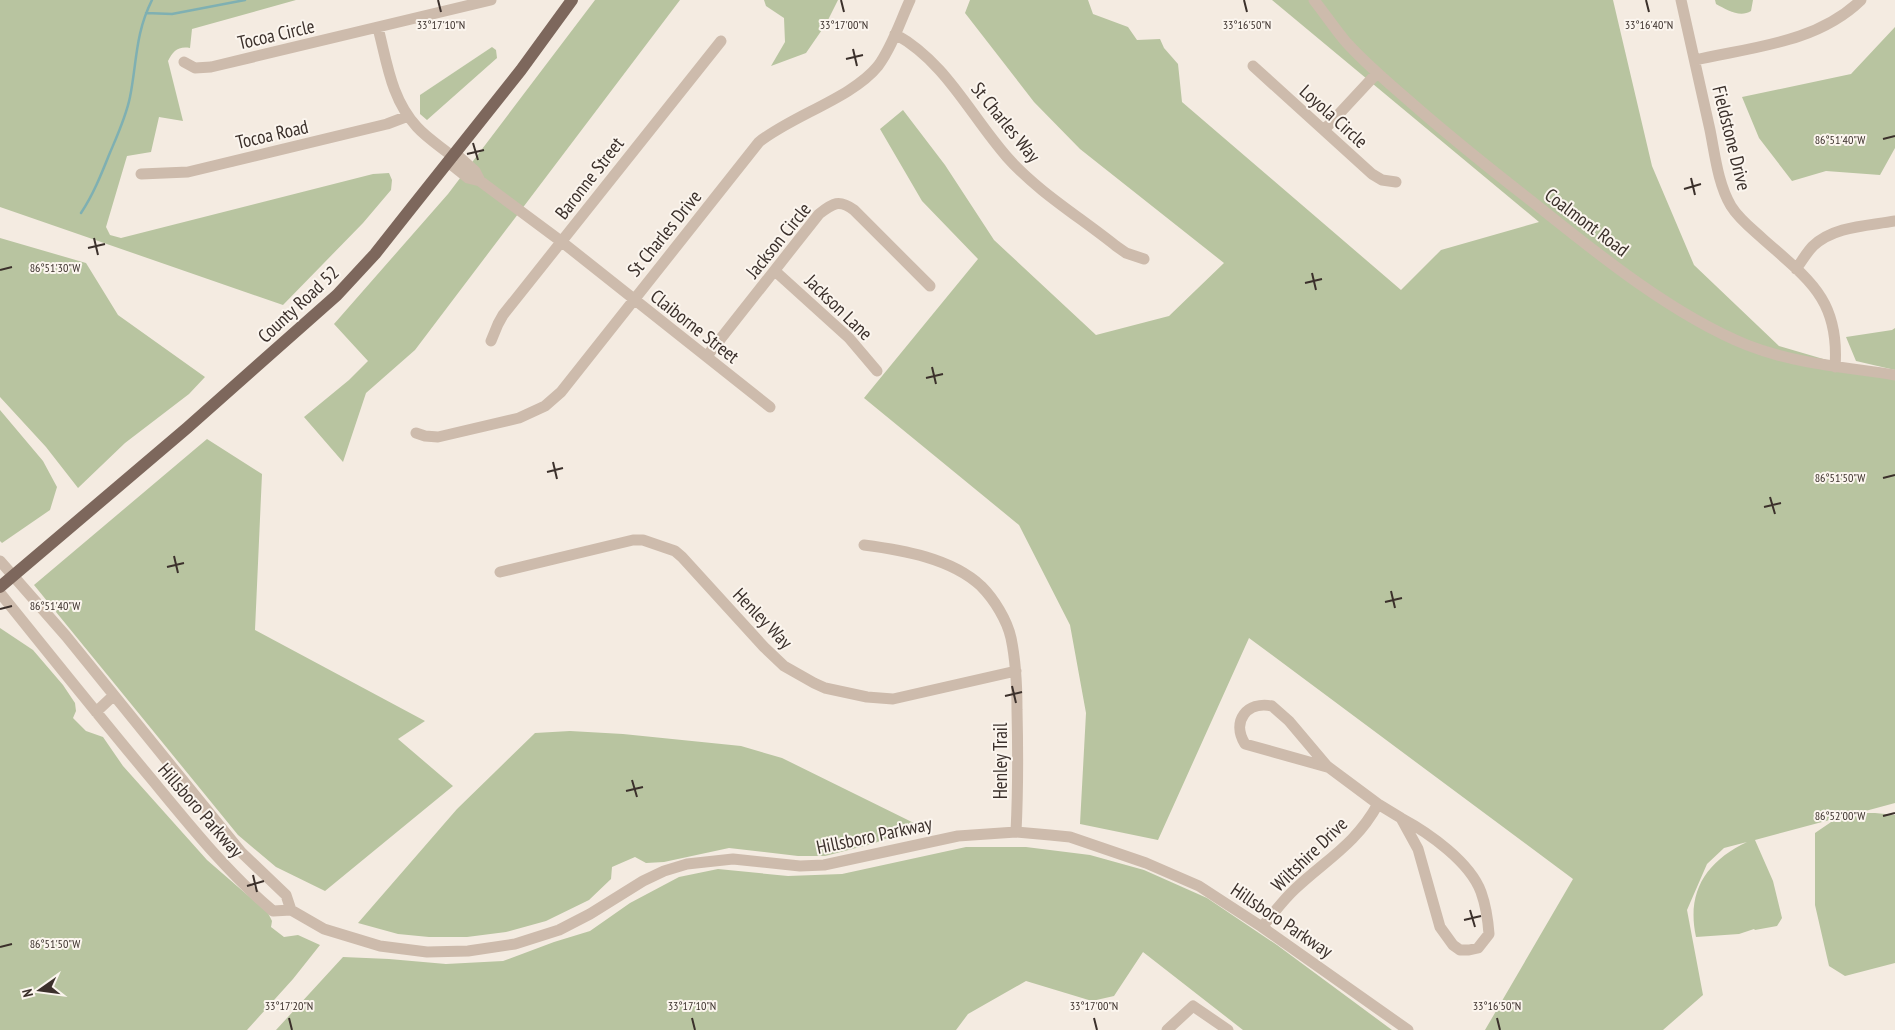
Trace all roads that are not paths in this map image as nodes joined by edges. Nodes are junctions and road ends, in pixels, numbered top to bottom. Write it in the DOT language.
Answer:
graph roads {
  1 [pos="491,0"];
  2 [pos="572,0"];
  3 [pos="910,0"];
  4 [pos="1314,0"];
  5 [pos="1682,0"];
  6 [pos="1861,0"];
  7 [pos="378,28"];
  8 [pos="895,34"];
  9 [pos="721,41"];
  10 [pos="1694,60"];
  11 [pos="184,62"];
  12 [pos="1253,66"];
  13 [pos="1377,73"];
  14 [pos="408,116"];
  15 [pos="1324,130"];
  16 [pos="452,157"];
  17 [pos="141,174"];
  18 [pos="1396,182"];
  19 [pos="1895,222"];
  20 [pos="562,242"];
  21 [pos="1144,259"];
  22 [pos="1796,268"];
  23 [pos="775,271"];
  24 [pos="930,286"];
  25 [pos="633,299"];
  26 [pos="492,341"];
  27 [pos="707,356"];
  28 [pos="1835,367"];
  29 [pos="877,371"];
  30 [pos="1895,375"];
  31 [pos="770,407"];
  32 [pos="416,433"];
  33 [pos="864,546"];
  34 [pos="0,561"];
  35 [pos="500,572"];
  36 [pos="14,577"];
  37 [pos="0,587"];
  38 [pos="0,593"];
  39 [pos="1016,671"];
  40 [pos="113,696"];
  41 [pos="96,712"];
  42 [pos="1327,767"];
  43 [pos="1378,804"];
  44 [pos="1401,818"];
  45 [pos="1016,832"];
  46 [pos="291,910"];
  47 [pos="1262,927"];
  48 [pos="1167,1030"];
  49 [pos="1228,1030"];
  50 [pos="1408,1030"];
  1 -- 7 [label="street, Tocoa Circle"];
  2 -- 16 [label="main road, County Road 52"];
  3 -- 8 [label="street, St Charles Drive"];
  4 -- 13 [label="street, Coalmont Road"];
  5 -- 10 [label="street, Fieldstone Drive"];
  6 -- 10 [label="street"];
  7 -- 11 [label="street, Tocoa Circle"];
  7 -- 14 [label="street, Claiborne Street"];
  8 -- 21 [label="street, St Charles Way"];
  8 -- 25 [label="street, St Charles Drive"];
  9 -- 20 [label="street, Baronne Street"];
  10 -- 22 [label="street, Fieldstone Drive"];
  12 -- 15 [label="street, Loyola Circle"];
  13 -- 15 [label="street"];
  13 -- 28 [label="street, Coalmont Road"];
  14 -- 16 [label="street, Claiborne Street"];
  14 -- 17 [label="street, Tocoa Road"];
  15 -- 18 [label="street, Loyola Circle"];
  16 -- 20 [label="street, Claiborne Street"];
  16 -- 36 [label="main road, County Road 52"];
  19 -- 22 [label="street"];
  20 -- 25 [label="street, Claiborne Street"];
  20 -- 26 [label="street, Baronne Street"];
  22 -- 28 [label="street, Fieldstone Drive"];
  23 -- 24 [label="street, Jackson Circle"];
  23 -- 27 [label="street, Jackson Circle"];
  23 -- 29 [label="street, Jackson Lane"];
  25 -- 27 [label="street, Claiborne Street"];
  25 -- 32 [label="street, St Charles Drive"];
  27 -- 31 [label="street, Claiborne Street"];
  28 -- 30 [label="street, Coalmont Road"];
  33 -- 39 [label="street, Henley Trail"];
  34 -- 36 [label="street, Hillsboro Parkway"];
  35 -- 39 [label="street, Henley Way"];
  36 -- 37 [label="main road, County Road 52"];
  36 -- 40 [label="street, Hillsboro Parkway"];
  38 -- 41 [label="street, Hillsboro Parkway"];
  39 -- 45 [label="street, Henley Trail"];
  40 -- 41 [label="street"];
  40 -- 46 [label="street, Hillsboro Parkway"];
  41 -- 46 [label="street, Hillsboro Parkway"];
  42 -- 43 [label="street"];
  43 -- 44 [label="street"];
  43 -- 47 [label="street, Wiltshire Drive"];
  44 -- 44 [label="street"];
  45 -- 46 [label="street, Hillsboro Parkway"];
  45 -- 47 [label="street, Hillsboro Parkway"];
  47 -- 50 [label="street, Hillsboro Parkway"];
  48 -- 49 [label="street"];
}
